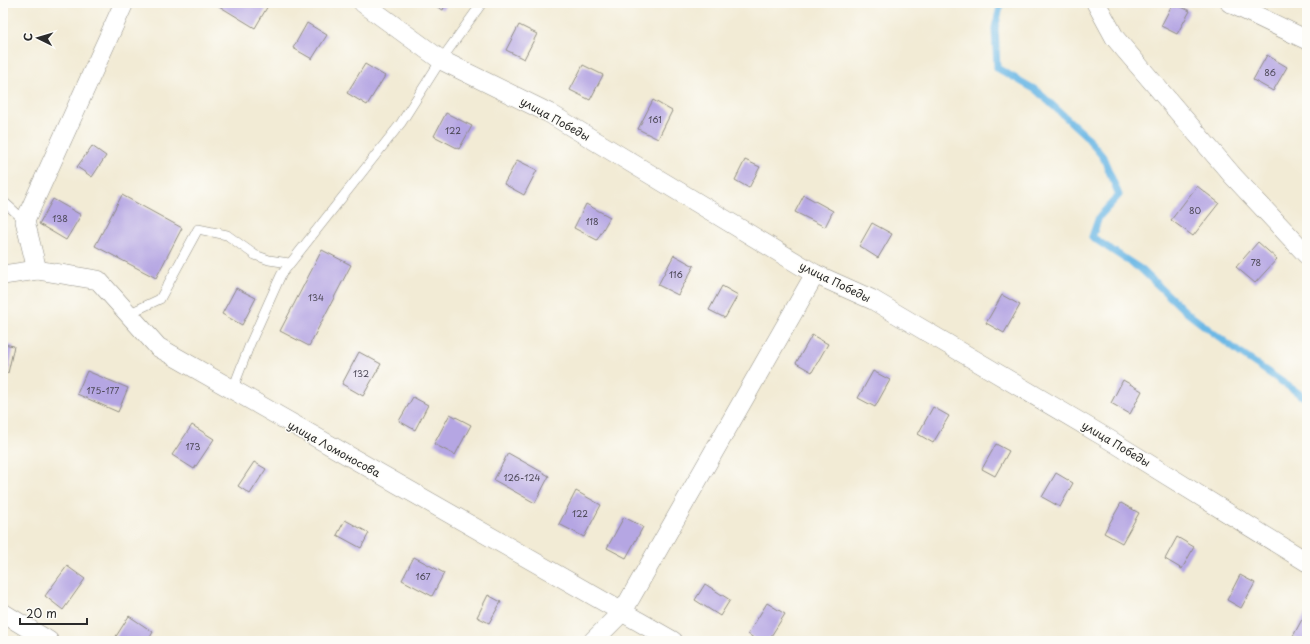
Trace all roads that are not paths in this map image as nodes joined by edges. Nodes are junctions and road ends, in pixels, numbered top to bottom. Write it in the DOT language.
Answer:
graph roads {
  1 [pos="124,3"];
  2 [pos="363,3"];
  3 [pos="482,3"];
  4 [pos="1096,3"];
  5 [pos="1230,3"];
  6 [pos="1307,40"];
  7 [pos="441,60"];
  8 [pos="3,201"];
  9 [pos="25,221"];
  10 [pos="1307,255"];
  11 [pos="289,263"];
  12 [pos="37,270"];
  13 [pos="815,274"];
  14 [pos="3,275"];
  15 [pos="128,314"];
  16 [pos="232,391"];
  17 [pos="1307,562"];
  18 [pos="623,611"];
  19 [pos="3,614"];
  20 [pos="49,641"];
  21 [pos="592,641"];
  22 [pos="673,641"];
  1 -- 9 [label="street"];
  2 -- 7 [label="street, улица Победы"];
  3 -- 7 [label="lane"];
  4 -- 10 [label="street"];
  5 -- 6 [label="street"];
  7 -- 11 [label="lane"];
  7 -- 13 [label="street, улица Победы"];
  8 -- 9 [label="lane"];
  9 -- 12 [label="street"];
  11 -- 15 [label="lane"];
  11 -- 16 [label="lane"];
  12 -- 14 [label="street, улица Ломоносова"];
  12 -- 15 [label="street, улица Ломоносова"];
  13 -- 17 [label="street, улица Победы"];
  13 -- 18 [label="street"];
  15 -- 16 [label="street, улица Ломоносова"];
  16 -- 18 [label="street, улица Ломоносова"];
  18 -- 21 [label="street"];
  18 -- 22 [label="street, улица Ломоносова"];
  19 -- 20 [label="street"];
}
